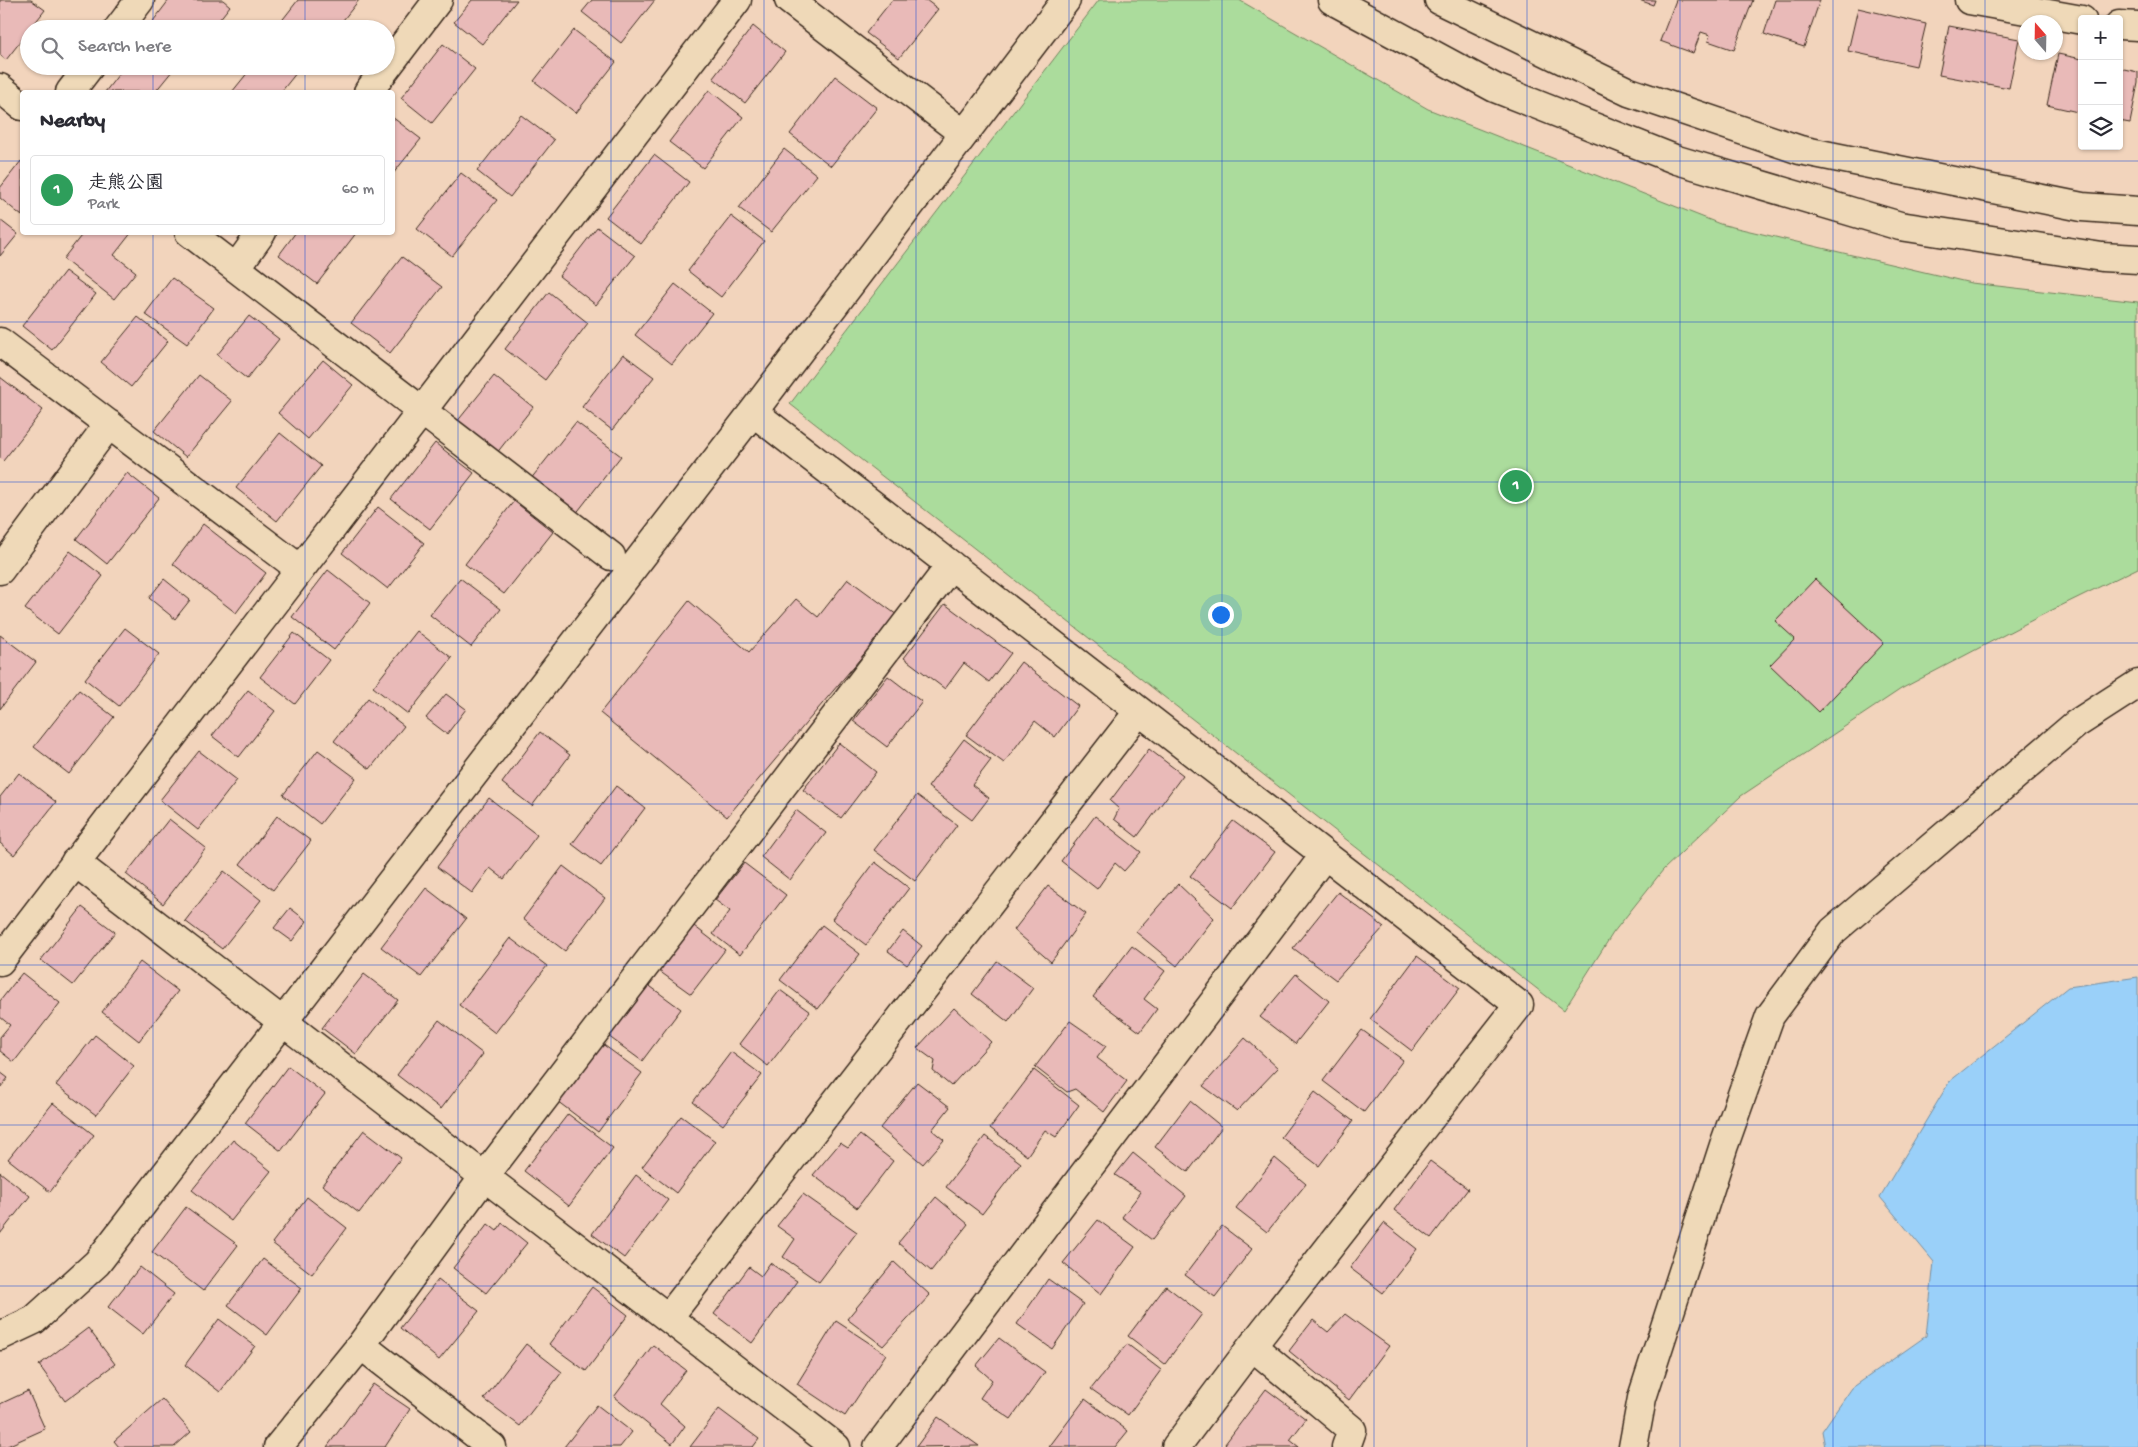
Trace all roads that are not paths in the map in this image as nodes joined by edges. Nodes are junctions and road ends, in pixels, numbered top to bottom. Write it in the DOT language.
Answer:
graph roads {
  1 [pos="140,0"];
  2 [pos="438,0"];
  3 [pos="737,0"];
  4 [pos="789,0"];
  5 [pos="1066,0"];
  6 [pos="1332,0"];
  7 [pos="1439,0"];
  8 [pos="1969,0"];
  9 [pos="2078,19"];
  10 [pos="125,20"];
  11 [pos="2123,25"];
  12 [pos="2138,26"];
  13 [pos="395,57"];
  14 [pos="83,75"];
  15 [pos="381,75"];
  16 [pos="0,88"];
  17 [pos="72,90"];
  18 [pos="370,90"];
  19 [pos="20,104"];
  20 [pos="964,134"];
  21 [pos="2138,211"];
  22 [pos="193,235"];
  23 [pos="260,235"];
  24 [pos="2138,260"];
  25 [pos="236,268"];
  26 [pos="0,342"];
  27 [pos="422,410"];
  28 [pos="753,412"];
  29 [pos="109,424"];
  30 [pos="611,556"];
  31 [pos="951,565"];
  32 [pos="300,569"];
  33 [pos="0,570"];
  34 [pos="2138,684"];
  35 [pos="1139,711"];
  36 [pos="1324,856"];
  37 [pos="75,862"];
  38 [pos="0,961"];
  39 [pos="282,1024"];
  40 [pos="484,1177"];
  41 [pos="668,1318"];
  42 [pos="0,1336"];
  43 [pos="361,1345"];
  44 [pos="1252,1346"];
  45 [pos="278,1447"];
  46 [pos="492,1447"];
  47 [pos="836,1447"];
  48 [pos="878,1447"];
  49 [pos="1176,1447"];
  50 [pos="1346,1447"];
  51 [pos="1633,1447"];
  1 -- 10 [label="street"];
  2 -- 13 [label="street"];
  3 -- 27 [label="street"];
  4 -- 20 [label="street"];
  5 -- 20 [label="street"];
  6 -- 24 [label="street"];
  7 -- 21 [label="street"];
  8 -- 9 [label="street"];
  11 -- 12 [label="street"];
  14 -- 17 [label="street"];
  15 -- 18 [label="street"];
  16 -- 19 [label="street"];
  20 -- 28 [label="street"];
  22 -- 25 [label="street"];
  23 -- 25 [label="street"];
  25 -- 27 [label="street"];
  26 -- 29 [label="street"];
  27 -- 30 [label="street"];
  27 -- 32 [label="street"];
  28 -- 31 [label="street"];
  28 -- 39 [label="street"];
  29 -- 32 [label="street"];
  29 -- 33 [label="street"];
  31 -- 35 [label="street"];
  31 -- 40 [label="street"];
  32 -- 37 [label="street"];
  34 -- 51 [label="street"];
  35 -- 36 [label="street"];
  35 -- 41 [label="street"];
  36 -- 44 [label="street"];
  36 -- 48 [label="street"];
  37 -- 38 [label="street"];
  37 -- 39 [label="street"];
  39 -- 40 [label="street"];
  39 -- 42 [label="street"];
  40 -- 41 [label="street"];
  40 -- 43 [label="street"];
  41 -- 47 [label="street"];
  43 -- 45 [label="street"];
  43 -- 46 [label="street"];
  44 -- 49 [label="street"];
  44 -- 50 [label="street"];
}
